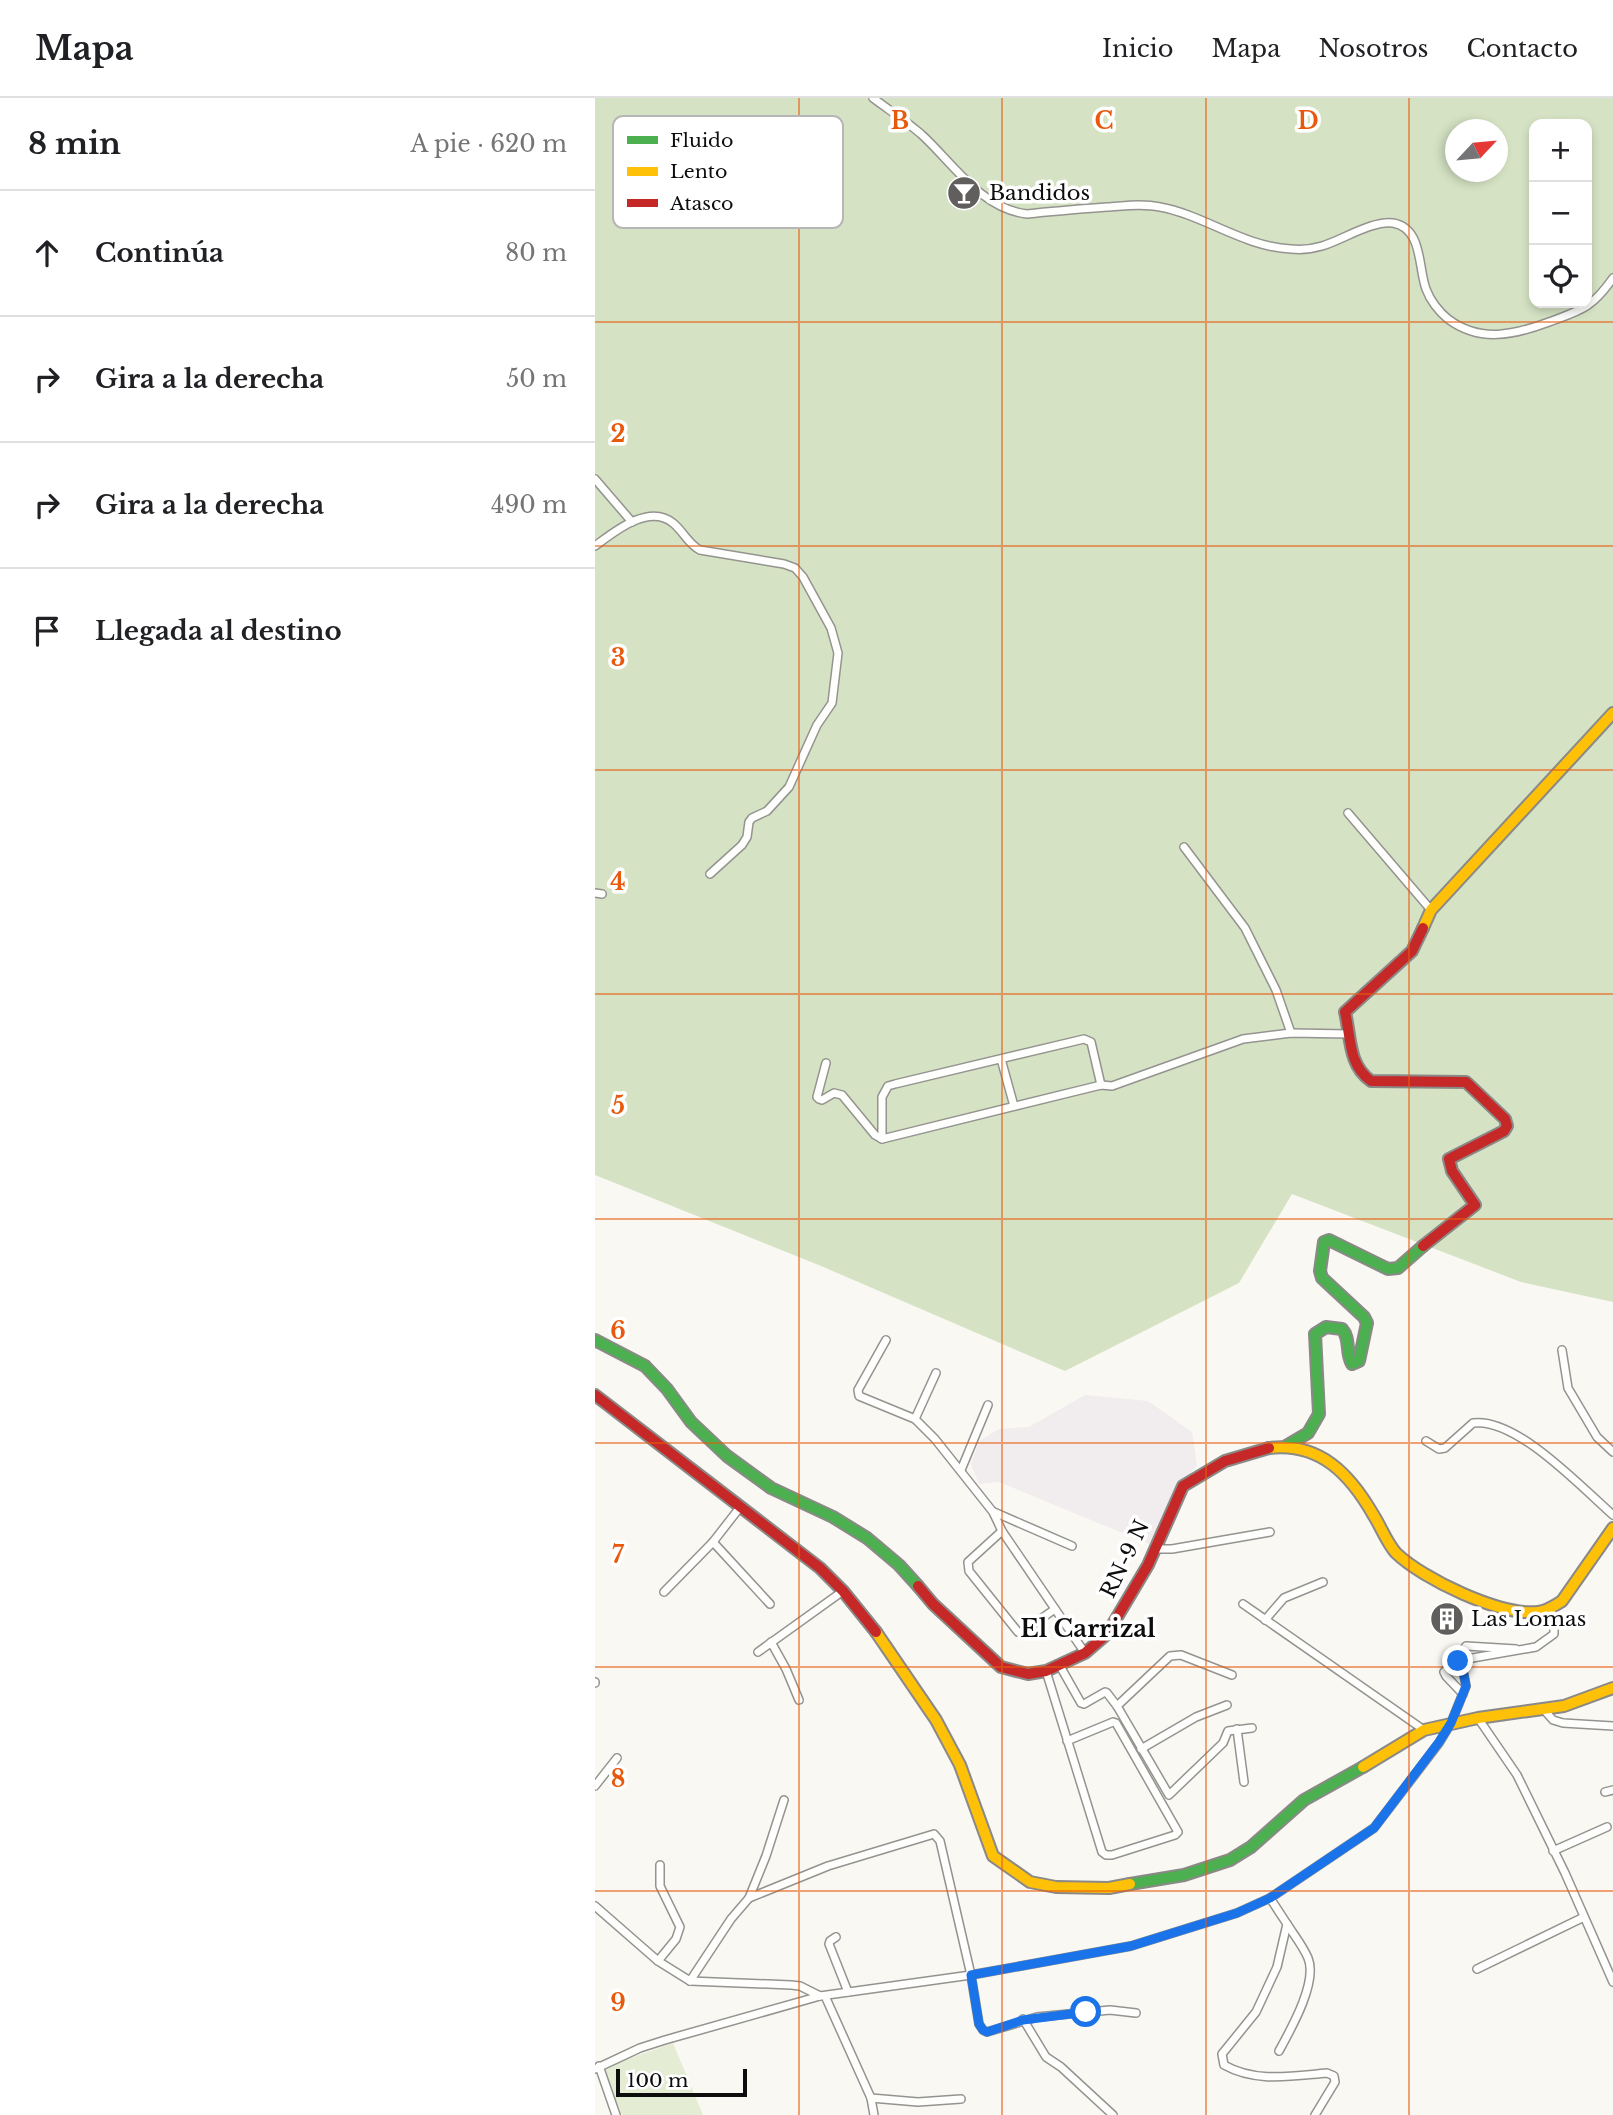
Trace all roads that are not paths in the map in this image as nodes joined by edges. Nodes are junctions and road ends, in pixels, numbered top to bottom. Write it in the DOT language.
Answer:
graph roads {
  1 [pos="873,98"];
  2 [pos="1613,278"];
  3 [pos="595,479"];
  4 [pos="632,522"];
  5 [pos="595,546"];
  6 [pos="1613,713"];
  7 [pos="1348,813"];
  8 [pos="1184,848"];
  9 [pos="710,874"];
  10 [pos="1431,910"];
  11 [pos="1291,1033"];
  12 [pos="1349,1034"];
  13 [pos="1001,1059"];
  14 [pos="826,1063"];
  15 [pos="1101,1085"];
  16 [pos="1014,1106"];
  17 [pos="882,1139"];
  18 [pos="595,1340"];
  19 [pos="886,1340"];
  20 [pos="1562,1350"];
  21 [pos="936,1373"];
  22 [pos="595,1395"];
  23 [pos="988,1405"];
  24 [pos="915,1419"];
  25 [pos="1426,1441"];
  26 [pos="1286,1446"];
  27 [pos="1613,1452"];
  28 [pos="961,1470"];
  29 [pos="741,1506"];
  30 [pos="993,1512"];
  31 [pos="1613,1515"];
  32 [pos="1613,1528"];
  33 [pos="1002,1531"];
  34 [pos="1270,1532"];
  35 [pos="713,1542"];
  36 [pos="1072,1546"];
  37 [pos="1154,1549"];
  38 [pos="1323,1582"];
  39 [pos="843,1591"];
  40 [pos="664,1592"];
  41 [pos="770,1604"];
  42 [pos="1244,1604"];
  43 [pos="1055,1609"];
  44 [pos="1550,1609"];
  45 [pos="1265,1620"];
  46 [pos="771,1642"];
  47 [pos="1515,1649"];
  48 [pos="758,1652"];
  49 [pos="1085,1653"];
  50 [pos="1461,1660"];
  51 [pos="1060,1666"];
  52 [pos="1046,1671"];
  53 [pos="1232,1675"];
  54 [pos="1613,1688"];
  55 [pos="1463,1694"];
  56 [pos="799,1700"];
  57 [pos="1227,1705"];
  58 [pos="1117,1706"];
  59 [pos="1545,1711"];
  60 [pos="1478,1718"];
  61 [pos="1451,1723"];
  62 [pos="1613,1726"];
  63 [pos="1252,1728"];
  64 [pos="1237,1729"];
  65 [pos="1424,1730"];
  66 [pos="1067,1741"];
  67 [pos="1141,1749"];
  68 [pos="617,1758"];
  69 [pos="1244,1782"];
  70 [pos="595,1786"];
  71 [pos="784,1800"];
  72 [pos="1607,1827"];
  73 [pos="1553,1850"];
  74 [pos="660,1865"];
  75 [pos="749,1898"];
  76 [pos="1270,1898"];
  77 [pos="595,1906"];
  78 [pos="1584,1917"];
  79 [pos="1287,1924"];
  80 [pos="836,1937"];
  81 [pos="658,1962"];
  82 [pos="1476,1969"];
  83 [pos="971,1975"];
  84 [pos="690,1980"];
  85 [pos="1613,1982"];
  86 [pos="848,1992"];
  87 [pos="823,1996"];
  88 [pos="1136,2013"];
  89 [pos="1023,2020"];
  90 [pos="1279,2051"];
  91 [pos="597,2068"];
  92 [pos="871,2098"];
  93 [pos="961,2099"];
  94 [pos="616,2115"];
  95 [pos="874,2115"];
  96 [pos="1113,2115"];
  97 [pos="1315,2115"];
  1 -- 2 [label="street"];
  3 -- 4 [label="street"];
  4 -- 5 [label="street"];
  4 -- 9 [label="street"];
  6 -- 10 [label="street"];
  7 -- 10 [label="street"];
  8 -- 11 [label="street"];
  10 -- 12 [label="street"];
  11 -- 12 [label="street"];
  11 -- 15 [label="street"];
  12 -- 26 [label="street"];
  13 -- 15 [label="street"];
  13 -- 16 [label="street"];
  13 -- 17 [label="street"];
  14 -- 17 [label="street"];
  15 -- 16 [label="street"];
  16 -- 17 [label="street"];
  18 -- 52 [label="street, RN-9 N"];
  19 -- 24 [label="street"];
  20 -- 27 [label="street"];
  21 -- 24 [label="street"];
  22 -- 29 [label="street"];
  23 -- 28 [label="street"];
  24 -- 28 [label="street"];
  25 -- 31 [label="street"];
  26 -- 37 [label="street, RN-9 N"];
  26 -- 44 [label="street, RN-9 N"];
  28 -- 30 [label="street"];
  29 -- 35 [label="street"];
  29 -- 39 [label="street"];
  30 -- 33 [label="street"];
  30 -- 36 [label="street"];
  32 -- 44 [label="street"];
  33 -- 43 [label="street"];
  33 -- 43 [label="street"];
  34 -- 37 [label="street"];
  35 -- 40 [label="street"];
  35 -- 41 [label="street"];
  37 -- 49 [label="street, RN-9 N"];
  38 -- 45 [label="street"];
  39 -- 46 [label="street"];
  39 -- 65 [label="street"];
  42 -- 45 [label="street"];
  43 -- 49 [label="street"];
  44 -- 47 [label="street"];
  45 -- 65 [label="street"];
  46 -- 48 [label="street"];
  46 -- 56 [label="street"];
  47 -- 50 [label="street"];
  47 -- 50 [label="street"];
  49 -- 51 [label="street, RN-9 N"];
  50 -- 55 [label="street"];
  50 -- 55 [label="street"];
  51 -- 52 [label="street, RN-9 N"];
  51 -- 58 [label="street"];
  52 -- 66 [label="street"];
  53 -- 58 [label="street"];
  54 -- 59 [label="street"];
  55 -- 61 [label="street"];
  57 -- 67 [label="street"];
  58 -- 67 [label="street"];
  59 -- 60 [label="street"];
  59 -- 62 [label="street"];
  60 -- 61 [label="street"];
  60 -- 73 [label="street"];
  61 -- 65 [label="street"];
  61 -- 76 [label="street"];
  63 -- 64 [label="street"];
  64 -- 67 [label="street"];
  64 -- 69 [label="street"];
  66 -- 66 [label="street"];
  68 -- 70 [label="street"];
  71 -- 75 [label="street"];
  72 -- 73 [label="street"];
  73 -- 78 [label="street"];
  74 -- 81 [label="street"];
  75 -- 83 [label="street"];
  75 -- 84 [label="street"];
  76 -- 79 [label="street"];
  76 -- 83 [label="street"];
  77 -- 81 [label="street"];
  78 -- 82 [label="street"];
  78 -- 85 [label="street"];
  79 -- 90 [label="street"];
  79 -- 97 [label="street"];
  80 -- 86 [label="street"];
  81 -- 84 [label="street"];
  83 -- 86 [label="street"];
  83 -- 89 [label="street"];
  84 -- 87 [label="street"];
  86 -- 87 [label="street"];
  87 -- 91 [label="street"];
  87 -- 92 [label="street"];
  88 -- 89 [label="street"];
  89 -- 96 [label="street"];
  91 -- 94 [label="street"];
  92 -- 93 [label="street"];
  92 -- 95 [label="street"];
}
